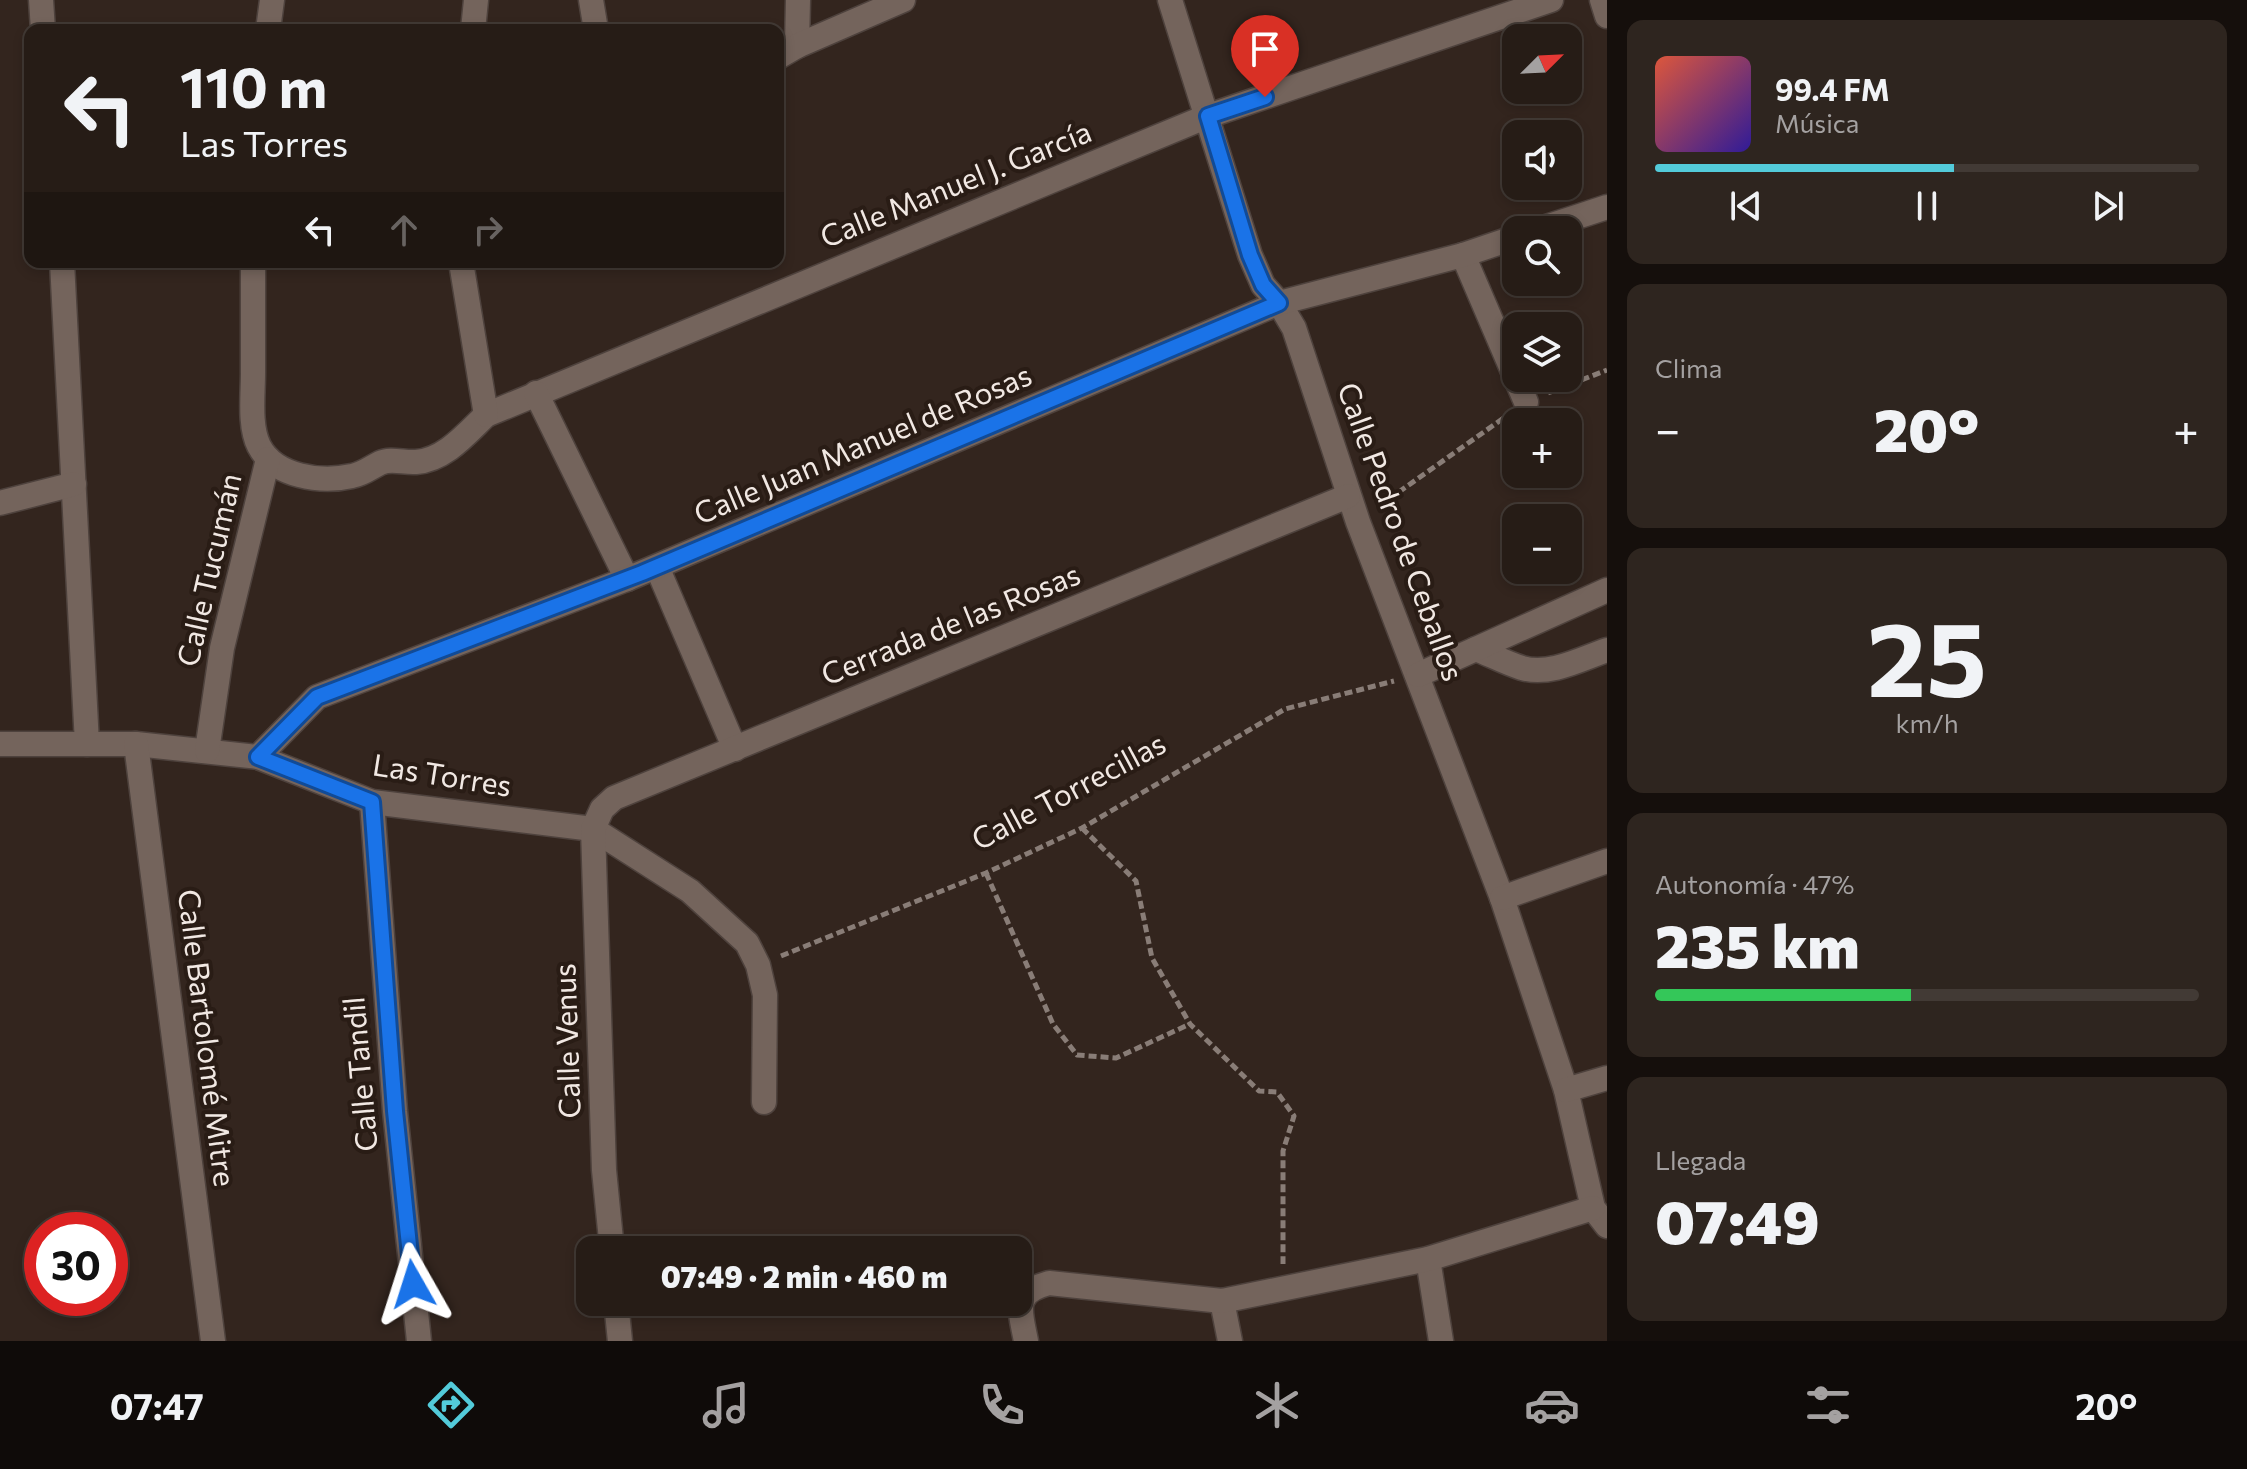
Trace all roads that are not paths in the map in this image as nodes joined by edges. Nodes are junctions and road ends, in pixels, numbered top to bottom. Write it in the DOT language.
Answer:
graph roads {
  1 [pos="41,0"];
  2 [pos="272,0"];
  3 [pos="476,0"];
  4 [pos="591,0"];
  5 [pos="798,0"];
  6 [pos="903,0"];
  7 [pos="1170,0"];
  8 [pos="1551,0"];
  9 [pos="1602,0"];
  10 [pos="1607,16"];
  11 [pos="43,24"];
  12 [pos="269,24"];
  13 [pos="474,24"];
  14 [pos="595,24"];
  15 [pos="787,52"];
  16 [pos="1208,116"];
  17 [pos="1607,207"];
  18 [pos="1580,216"];
  19 [pos="1502,242"];
  20 [pos="1463,255"];
  21 [pos="62,268"];
  22 [pos="253,268"];
  23 [pos="462,268"];
  24 [pos="1279,303"];
  25 [pos="536,393"];
  26 [pos="1526,402"];
  27 [pos="486,415"];
  28 [pos="268,459"];
  29 [pos="74,484"];
  30 [pos="1348,496"];
  31 [pos="0,503"];
  32 [pos="657,567"];
  33 [pos="627,579"];
  34 [pos="1607,590"];
  35 [pos="1476,649"];
  36 [pos="1607,650"];
  37 [pos="1418,675"];
  38 [pos="0,744"];
  39 [pos="87,744"];
  40 [pos="136,744"];
  41 [pos="735,749"];
  42 [pos="207,751"];
  43 [pos="258,757"];
  44 [pos="372,802"];
  45 [pos="593,829"];
  46 [pos="1607,861"];
  47 [pos="1502,898"];
  48 [pos="1607,1078"];
  49 [pos="1566,1090"];
  50 [pos="764,1102"];
  51 [pos="1600,1217"];
  52 [pos="611,1236"];
  53 [pos="1428,1259"];
  54 [pos="1222,1301"];
  55 [pos="617,1316"];
  56 [pos="213,1341"];
  57 [pos="419,1341"];
  58 [pos="620,1341"];
  59 [pos="1026,1341"];
  60 [pos="1230,1341"];
  61 [pos="1441,1341"];
  1 -- 11 [label="street"];
  2 -- 12 [label="street"];
  3 -- 13 [label="street"];
  4 -- 14 [label="street"];
  5 -- 15 [label="street"];
  6 -- 15 [label="street"];
  7 -- 16 [label="street, Calle Pedro de Ceballos"];
  8 -- 16 [label="street, Calle Manuel J. García"];
  9 -- 10 [label="street"];
  16 -- 24 [label="street, Calle Pedro de Ceballos"];
  16 -- 25 [label="street, Calle Manuel J. García"];
  17 -- 18 [label="street"];
  19 -- 20 [label="street, Calle Juan Manuel de Rosas"];
  20 -- 24 [label="street, Calle Juan Manuel de Rosas"];
  20 -- 26 [label="street"];
  21 -- 29 [label="street"];
  22 -- 28 [label="street, Calle Tucumán"];
  23 -- 27 [label="street"];
  24 -- 30 [label="street, Calle Pedro de Ceballos"];
  24 -- 32 [label="street, Calle Juan Manuel de Rosas"];
  25 -- 27 [label="street, Calle Manuel J. García"];
  25 -- 33 [label="street"];
  27 -- 28 [label="street, Calle Manuel J. García"];
  28 -- 42 [label="street, Calle Tucumán"];
  29 -- 31 [label="street"];
  29 -- 39 [label="street"];
  30 -- 37 [label="street, Calle Pedro de Ceballos"];
  30 -- 41 [label="street, Cerrada de las Rosas"];
  32 -- 33 [label="street, Calle Juan Manuel de Rosas"];
  32 -- 41 [label="street"];
  33 -- 43 [label="street, Calle Juan Manuel de Rosas"];
  34 -- 35 [label="street"];
  35 -- 36 [label="street"];
  35 -- 37 [label="street"];
  37 -- 47 [label="street, Calle Pedro de Ceballos"];
  38 -- 39 [label="street, Las Torres"];
  39 -- 40 [label="street, Las Torres"];
  40 -- 42 [label="street, Las Torres"];
  40 -- 56 [label="street, Calle Bartolomé Mitre"];
  41 -- 45 [label="street, Cerrada de las Rosas"];
  42 -- 43 [label="street, Las Torres"];
  43 -- 44 [label="street, Las Torres"];
  44 -- 45 [label="street, Las Torres"];
  44 -- 57 [label="street, Calle Tandil"];
  45 -- 50 [label="street"];
  45 -- 52 [label="street, Calle Venus"];
  46 -- 47 [label="street"];
  47 -- 49 [label="street, Calle Pedro de Ceballos"];
  48 -- 49 [label="street"];
  49 -- 51 [label="street, Calle Pedro de Ceballos"];
  51 -- 53 [label="street"];
  53 -- 54 [label="street"];
  53 -- 61 [label="street"];
  54 -- 59 [label="street"];
  54 -- 60 [label="street"];
  55 -- 58 [label="street"];
}
